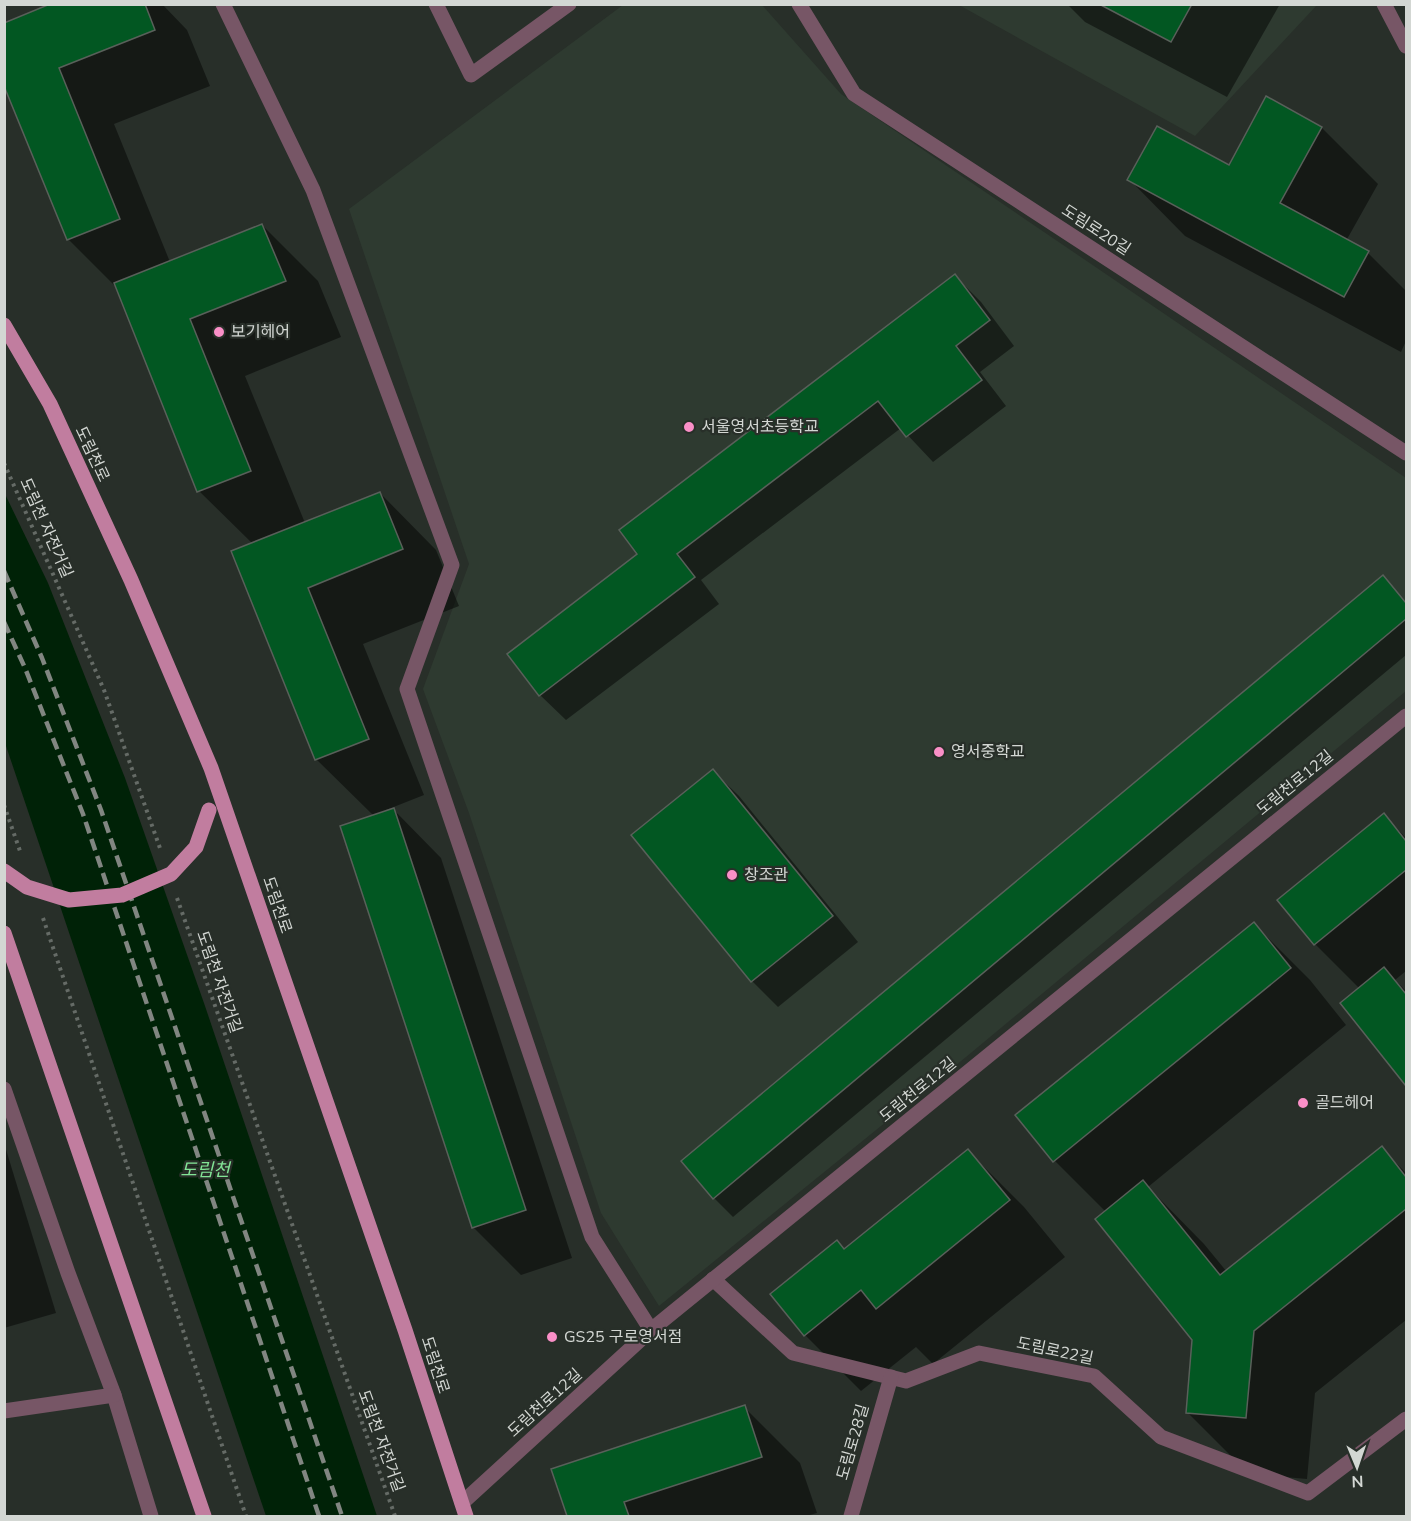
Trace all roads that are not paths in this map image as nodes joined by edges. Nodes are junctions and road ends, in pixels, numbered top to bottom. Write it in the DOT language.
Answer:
graph roads {
  1 [pos="223,4"];
  2 [pos="436,4"];
  3 [pos="569,4"];
  4 [pos="799,4"];
  5 [pos="1384,4"];
  6 [pos="1407,46"];
  7 [pos="4,325"];
  8 [pos="1407,453"];
  9 [pos="1407,716"];
  10 [pos="211,768"];
  11 [pos="4,871"];
  12 [pos="5,935"];
  13 [pos="4,1089"];
  14 [pos="713,1279"];
  15 [pos="651,1330"];
  16 [pos="891,1377"];
  17 [pos="114,1395"];
  18 [pos="4,1411"];
  19 [pos="1407,1419"];
  20 [pos="464,1510"];
  21 [pos="151,1516"];
  22 [pos="204,1516"];
  23 [pos="851,1516"];
  1 -- 15 [label="street"];
  2 -- 3 [label="street"];
  4 -- 8 [label="street, 도림로20길"];
  5 -- 6 [label="street"];
  7 -- 10 [label="main road, 도림천로"];
  9 -- 14 [label="street, 도림천로12길"];
  10 -- 11 [label="main road, bridge"];
  10 -- 20 [label="main road, 도림천로"];
  12 -- 22 [label="main road"];
  13 -- 17 [label="street"];
  14 -- 15 [label="street, 도림천로12길"];
  14 -- 16 [label="street, 도림로22길"];
  15 -- 20 [label="street, 도림천로12길"];
  16 -- 19 [label="street, 도림로22길"];
  16 -- 23 [label="street, 도림로28길"];
  17 -- 18 [label="street"];
  17 -- 21 [label="street"];
}
